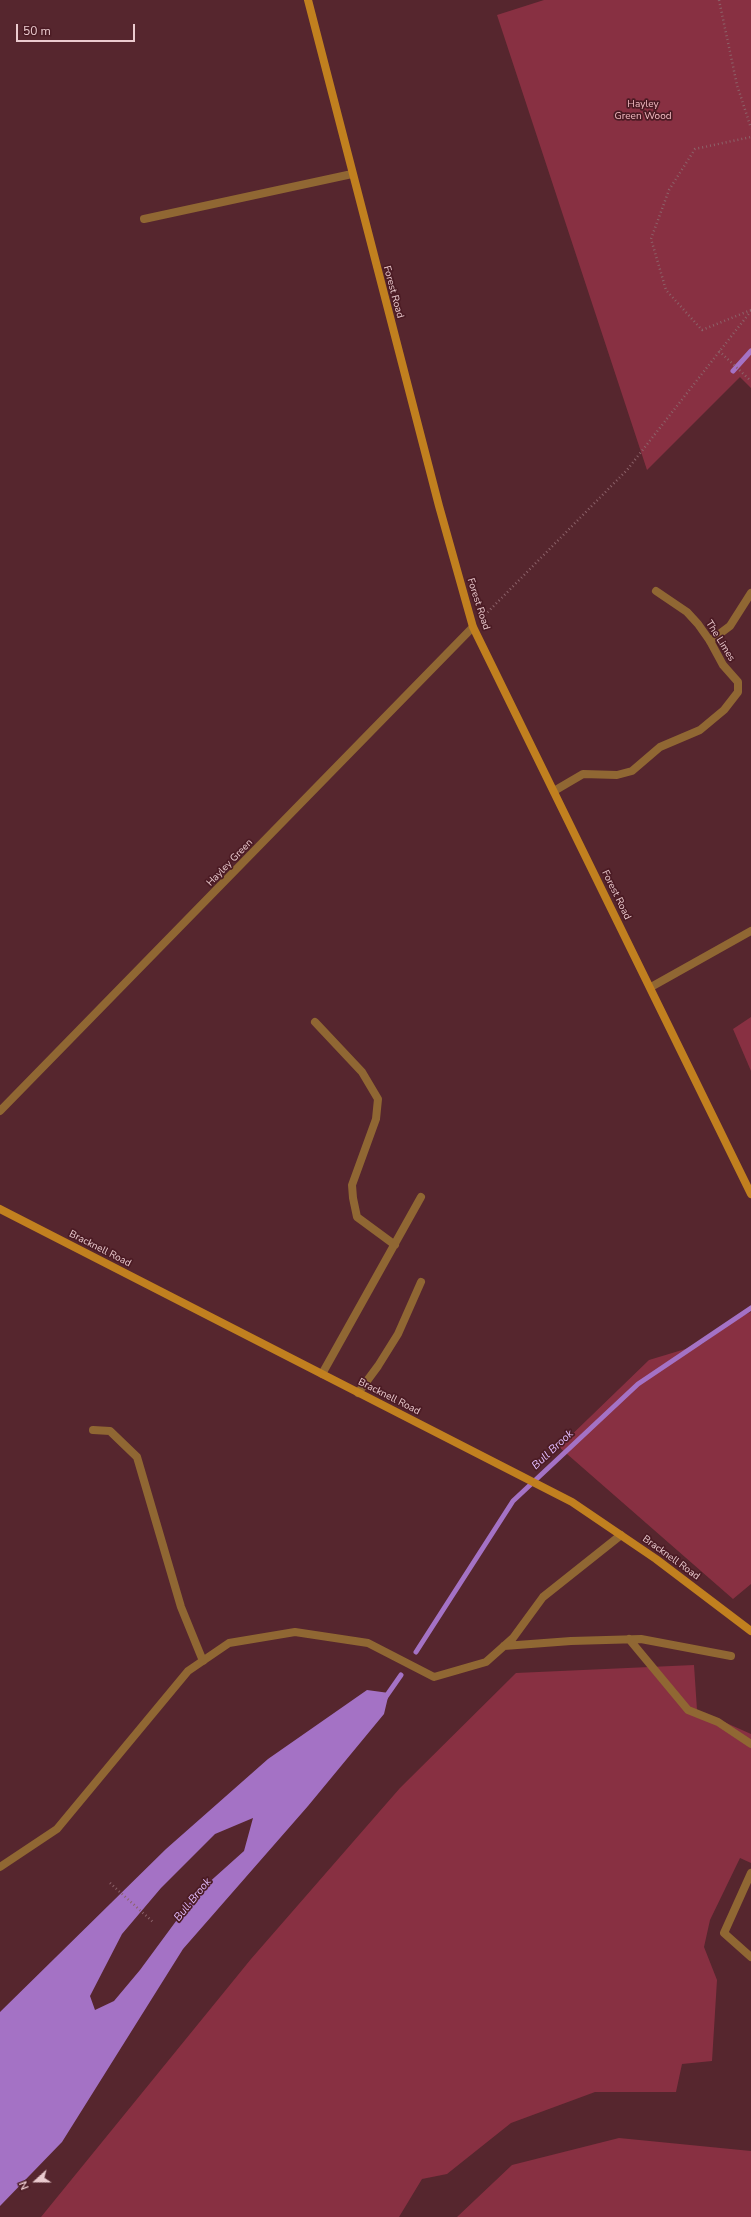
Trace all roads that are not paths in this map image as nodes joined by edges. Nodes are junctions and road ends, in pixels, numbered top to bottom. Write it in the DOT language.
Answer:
graph roads {
  1 [pos="308,0"];
  2 [pos="352,174"];
  3 [pos="144,219"];
  4 [pos="656,591"];
  5 [pos="751,593"];
  6 [pos="473,627"];
  7 [pos="710,641"];
  8 [pos="554,791"];
  9 [pos="751,931"];
  10 [pos="651,987"];
  11 [pos="315,1022"];
  12 [pos="0,1111"];
  13 [pos="751,1194"];
  14 [pos="421,1197"];
  15 [pos="0,1209"];
  16 [pos="395,1245"];
  17 [pos="421,1282"];
  18 [pos="322,1374"];
  19 [pos="358,1392"];
  20 [pos="93,1430"];
  21 [pos="621,1535"];
  22 [pos="751,1631"];
  23 [pos="629,1639"];
  24 [pos="504,1646"];
  25 [pos="731,1656"];
  26 [pos="203,1661"];
  27 [pos="751,1744"];
  28 [pos="0,1867"];
  29 [pos="751,1873"];
  30 [pos="751,1957"];
  1 -- 2 [label="main road, Forest Road"];
  2 -- 3 [label="street"];
  2 -- 6 [label="main road, Forest Road"];
  4 -- 7 [label="street, The Limes"];
  5 -- 7 [label="street"];
  6 -- 8 [label="main road, Forest Road"];
  6 -- 12 [label="street, Hayley Green"];
  7 -- 8 [label="street, The Limes"];
  8 -- 10 [label="main road, Forest Road"];
  9 -- 10 [label="street"];
  10 -- 13 [label="main road, Forest Road"];
  11 -- 16 [label="street"];
  14 -- 16 [label="street"];
  15 -- 18 [label="main road, Bracknell Road"];
  16 -- 18 [label="street"];
  17 -- 19 [label="street"];
  18 -- 19 [label="main road, Bracknell Road"];
  19 -- 21 [label="main road, Bracknell Road"];
  20 -- 26 [label="street"];
  21 -- 22 [label="main road, Bracknell Road"];
  21 -- 24 [label="street"];
  23 -- 24 [label="street"];
  23 -- 25 [label="street"];
  23 -- 27 [label="street"];
  24 -- 26 [label="street"];
  26 -- 28 [label="street"];
  29 -- 30 [label="street"];
}
